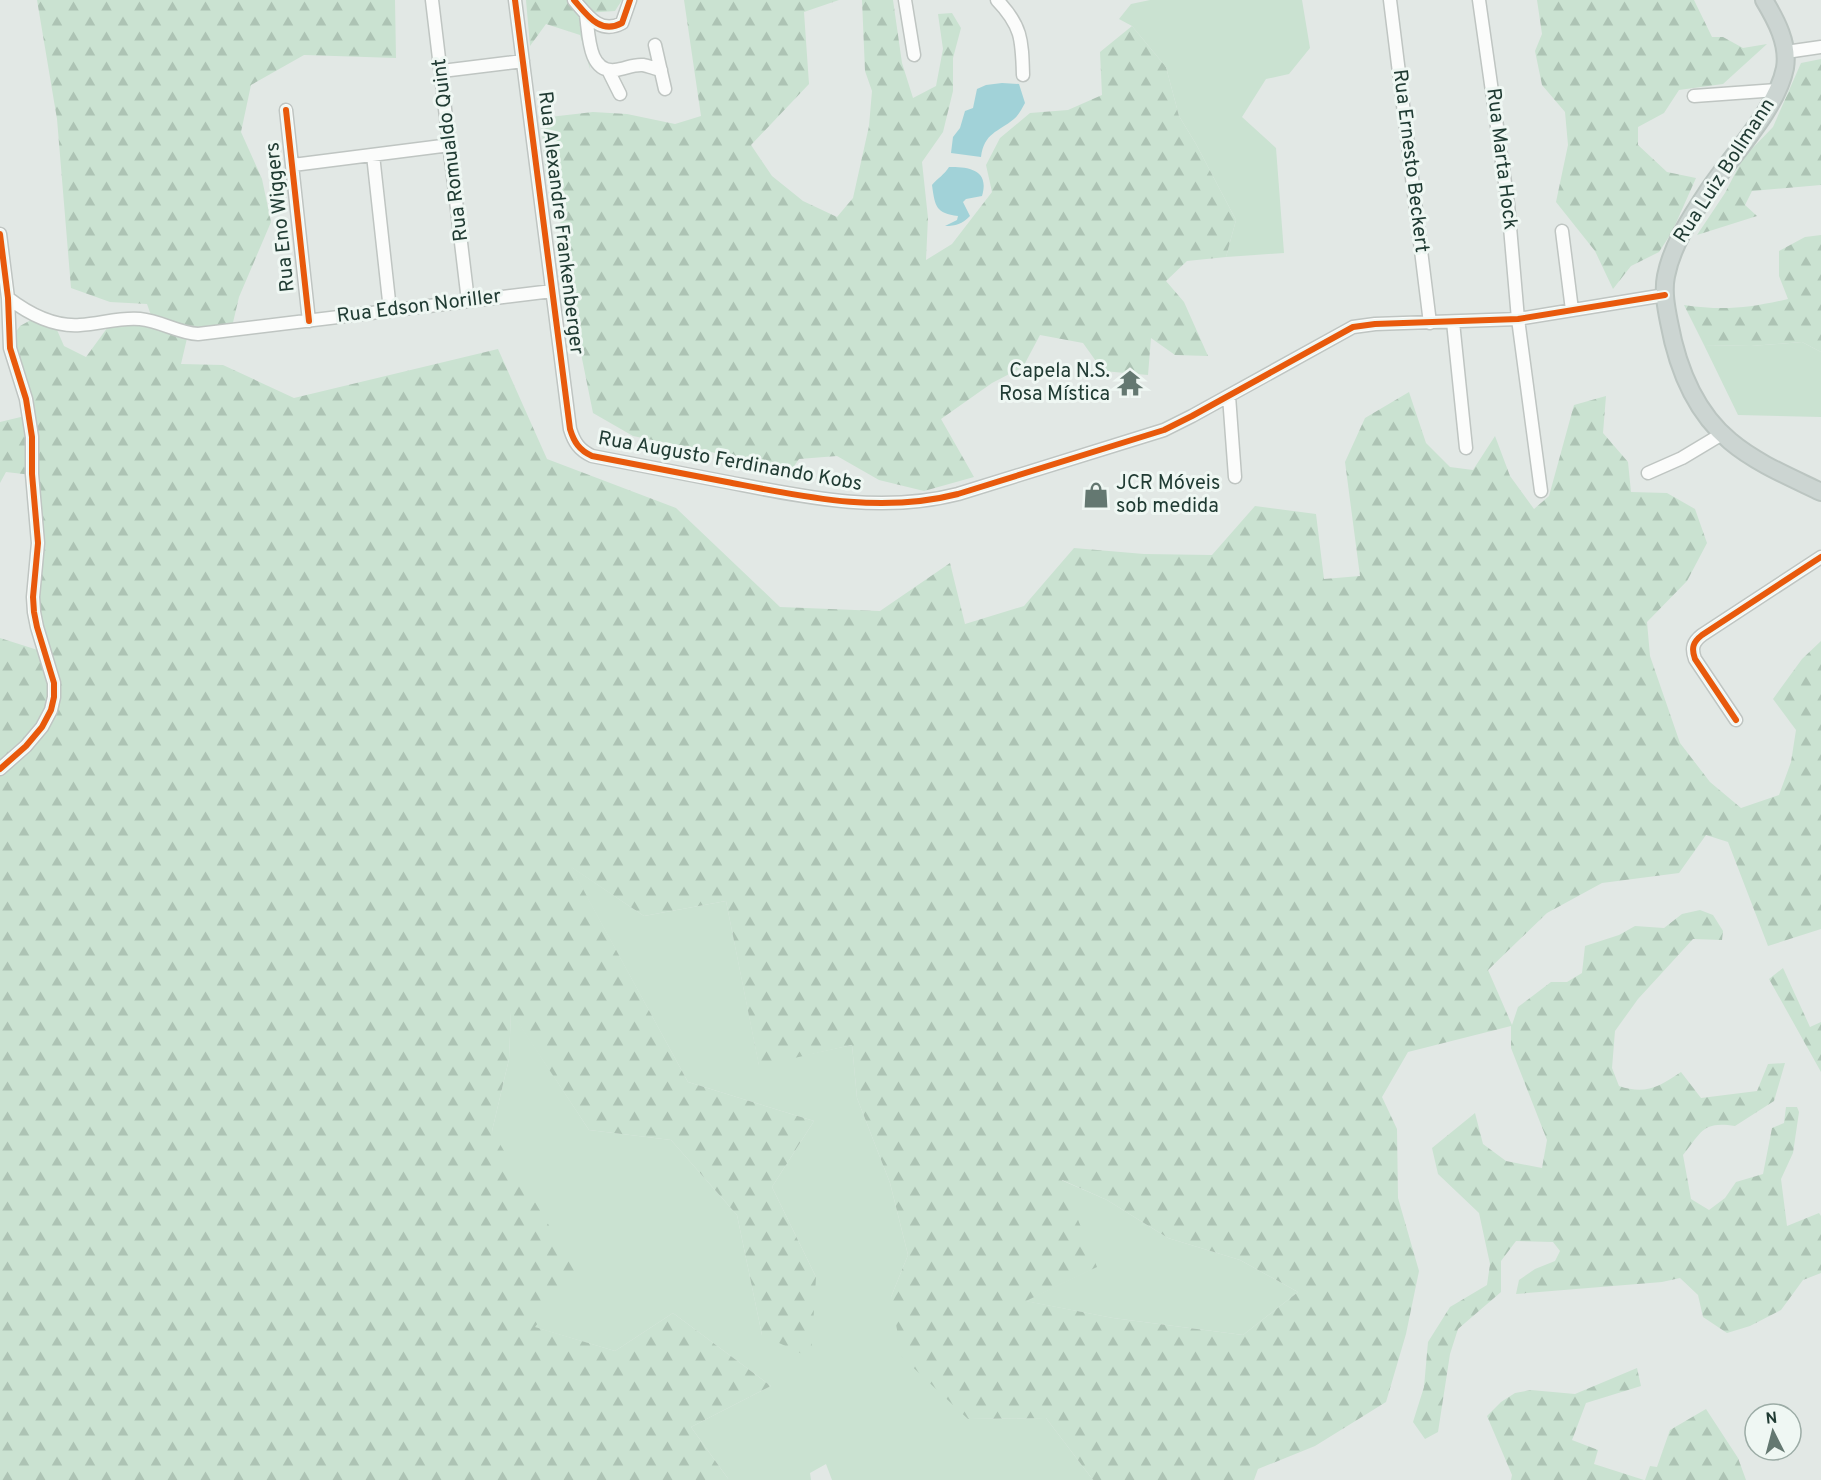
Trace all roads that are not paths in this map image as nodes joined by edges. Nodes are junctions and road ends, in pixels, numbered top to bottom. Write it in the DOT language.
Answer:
graph roads {
  1 [pos="432,0"];
  2 [pos="515,0"];
  3 [pos="574,0"];
  4 [pos="630,0"];
  5 [pos="905,0"];
  6 [pos="997,0"];
  7 [pos="1390,0"];
  8 [pos="1479,0"];
  9 [pos="1764,0"];
  10 [pos="586,15"];
  11 [pos="655,45"];
  12 [pos="1821,47"];
  13 [pos="1786,52"];
  14 [pos="914,55"];
  15 [pos="523,61"];
  16 [pos="608,70"];
  17 [pos="661,70"];
  18 [pos="442,71"];
  19 [pos="1023,75"];
  20 [pos="665,89"];
  21 [pos="1777,90"];
  22 [pos="620,94"];
  23 [pos="1694,96"];
  24 [pos="286,110"];
  25 [pos="450,145"];
  26 [pos="373,155"];
  27 [pos="293,165"];
  28 [pos="1562,231"];
  29 [pos="0,234"];
  30 [pos="552,291"];
  31 [pos="1665,295"];
  32 [pos="8,298"];
  33 [pos="468,301"];
  34 [pos="390,310"];
  35 [pos="1572,310"];
  36 [pos="1518,319"];
  37 [pos="309,321"];
  38 [pos="1454,322"];
  39 [pos="1430,323"];
  40 [pos="1229,396"];
  41 [pos="1722,434"];
  42 [pos="579,448"];
  43 [pos="1466,448"];
  44 [pos="1648,473"];
  45 [pos="1235,477"];
  46 [pos="1541,491"];
  47 [pos="1821,492"];
  48 [pos="1821,557"];
  49 [pos="1736,720"];
  50 [pos="0,769"];
  1 -- 18 [label="street, Rua Romualdo Quint"];
  2 -- 15 [label="street, Rua Alexandre Frankenberger"];
  3 -- 10 [label="street"];
  4 -- 10 [label="street"];
  5 -- 14 [label="street"];
  6 -- 19 [label="street"];
  7 -- 39 [label="street, Rua Ernesto Beckert"];
  8 -- 36 [label="street, Rua Marta Hock"];
  9 -- 13 [label="main road"];
  10 -- 16 [label="street"];
  11 -- 17 [label="street"];
  12 -- 13 [label="street"];
  13 -- 21 [label="main road, Rua Luiz Bollmann"];
  15 -- 18 [label="street"];
  15 -- 30 [label="street, Rua Alexandre Frankenberger"];
  16 -- 17 [label="street"];
  16 -- 22 [label="street"];
  17 -- 20 [label="street"];
  18 -- 25 [label="street, Rua Romualdo Quint"];
  21 -- 23 [label="street"];
  21 -- 31 [label="main road, Rua Luiz Bollmann"];
  24 -- 27 [label="street, Rua Eno Wiggers"];
  25 -- 26 [label="street"];
  25 -- 33 [label="street, Rua Romualdo Quint"];
  26 -- 27 [label="street"];
  26 -- 34 [label="street"];
  27 -- 37 [label="street, Rua Eno Wiggers"];
  28 -- 35 [label="street"];
  29 -- 32 [label="street"];
  30 -- 33 [label="street, Rua Edson Noriller"];
  30 -- 42 [label="street, Rua Alexandre Frankenberger"];
  31 -- 35 [label="street, Rua Augusto Ferdinando Kobs"];
  31 -- 41 [label="main road, Rua Luiz Bollmann"];
  32 -- 37 [label="street, Rua Edson Noriller"];
  32 -- 50 [label="street"];
  33 -- 34 [label="street, Rua Edson Noriller"];
  34 -- 37 [label="street, Rua Edson Noriller"];
  35 -- 36 [label="street, Rua Augusto Ferdinando Kobs"];
  36 -- 38 [label="street, Rua Augusto Ferdinando Kobs"];
  36 -- 46 [label="street, Rua Marta Hock"];
  38 -- 39 [label="street, Rua Augusto Ferdinando Kobs"];
  38 -- 43 [label="street"];
  39 -- 40 [label="street, Rua Augusto Ferdinando Kobs"];
  40 -- 42 [label="street, Rua Augusto Ferdinando Kobs"];
  40 -- 45 [label="street"];
  41 -- 44 [label="street"];
  41 -- 47 [label="main road, Rua Luiz Bollmann"];
  48 -- 49 [label="street"];
}
